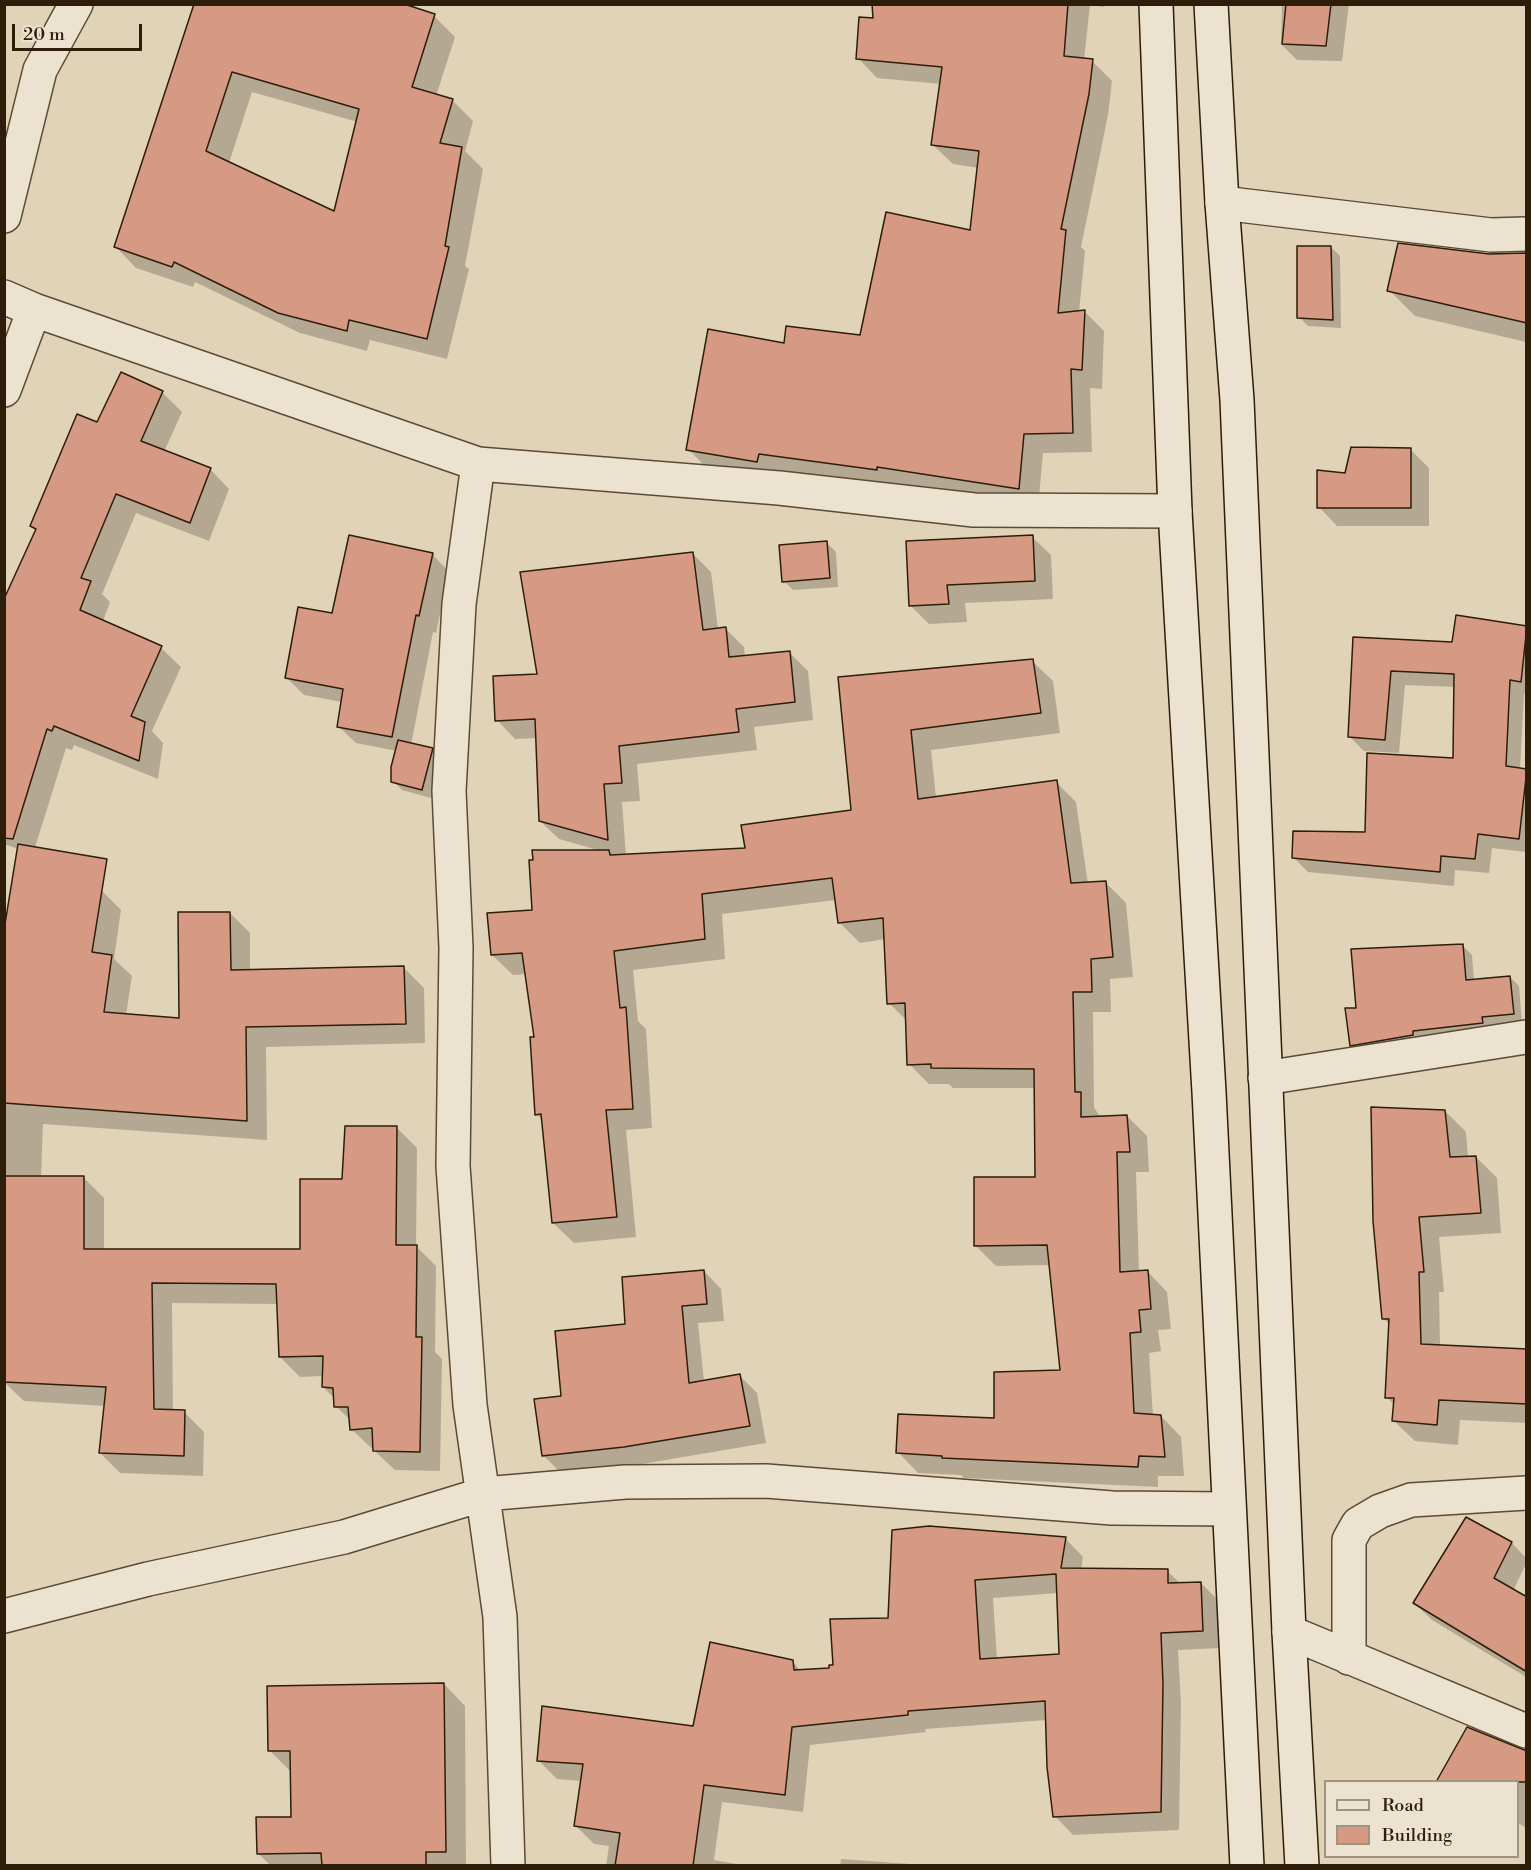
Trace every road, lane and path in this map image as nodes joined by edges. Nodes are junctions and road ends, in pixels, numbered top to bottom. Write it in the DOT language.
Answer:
graph roads {
  1 [pos="76,4"];
  2 [pos="1156,4"];
  3 [pos="1211,4"];
  4 [pos="1222,202"];
  5 [pos="4,216"];
  6 [pos="1527,234"];
  7 [pos="4,297"];
  8 [pos="34,310"];
  9 [pos="4,390"];
  10 [pos="478,464"];
  11 [pos="1175,511"];
  12 [pos="1527,1037"];
  13 [pos="1265,1078"];
  14 [pos="1527,1493"];
  15 [pos="484,1494"];
  16 [pos="1229,1509"];
  17 [pos="6,1618"];
  18 [pos="1289,1632"];
  19 [pos="1349,1658"];
  20 [pos="1527,1731"];
  21 [pos="508,1866"];
  22 [pos="1247,1866"];
  23 [pos="1302,1866"];
  1 -- 5 [label="street"];
  2 -- 11 [label="street"];
  3 -- 4 [label="street"];
  4 -- 6 [label="street"];
  4 -- 13 [label="street"];
  7 -- 8 [label="street"];
  8 -- 9 [label="street"];
  8 -- 10 [label="street"];
  10 -- 11 [label="street"];
  10 -- 15 [label="street"];
  11 -- 16 [label="street"];
  12 -- 13 [label="street"];
  13 -- 18 [label="street"];
  14 -- 19 [label="street"];
  15 -- 16 [label="street"];
  15 -- 17 [label="street"];
  15 -- 21 [label="street"];
  16 -- 22 [label="street"];
  18 -- 19 [label="street"];
  18 -- 23 [label="street"];
  19 -- 20 [label="street"];
}
